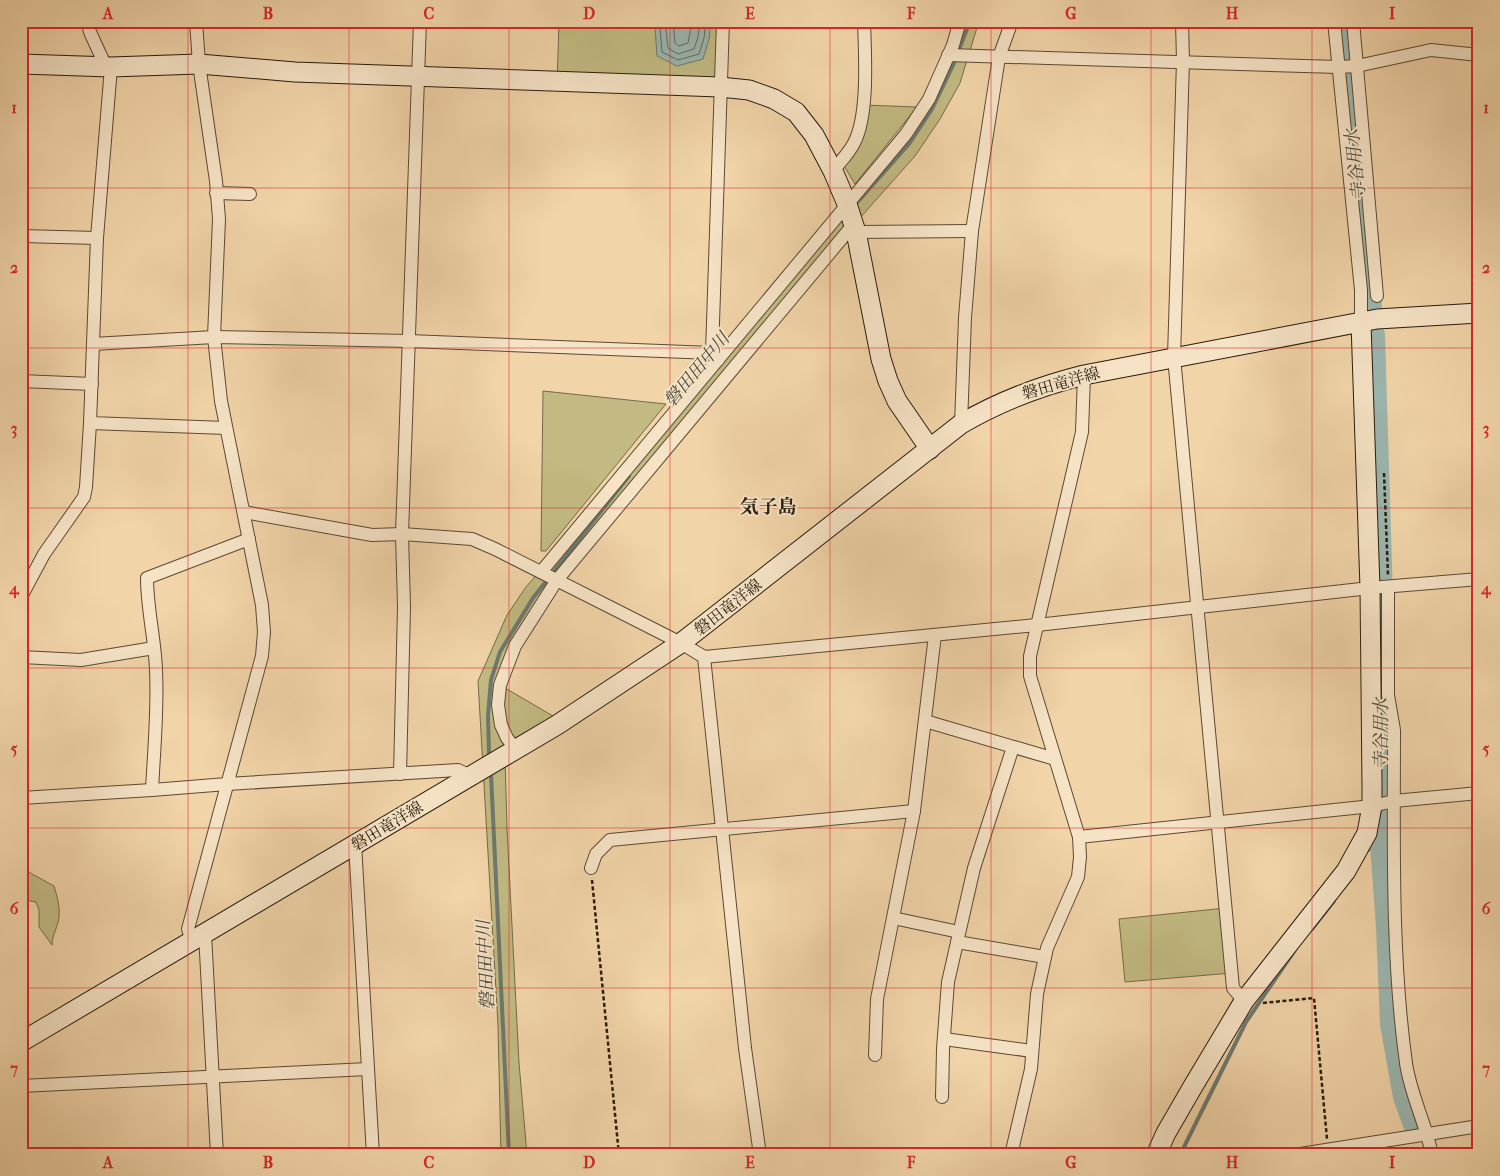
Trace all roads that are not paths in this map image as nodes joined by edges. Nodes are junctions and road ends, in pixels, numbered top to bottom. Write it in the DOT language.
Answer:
graph roads {
  1 [pos="87,21"];
  2 [pos="196,21"];
  3 [pos="420,21"];
  4 [pos="722,21"];
  5 [pos="864,21"];
  6 [pos="960,21"];
  7 [pos="1012,21"];
  8 [pos="1182,21"];
  9 [pos="1334,21"];
  10 [pos="1353,21"];
  11 [pos="948,55"];
  12 [pos="1479,55"];
  13 [pos="999,57"];
  14 [pos="1183,61"];
  15 [pos="21,64"];
  16 [pos="199,64"];
  17 [pos="1357,66"];
  18 [pos="109,67"];
  19 [pos="1338,67"];
  20 [pos="419,76"];
  21 [pos="720,88"];
  22 [pos="833,171"];
  23 [pos="216,194"];
  24 [pos="250,194"];
  25 [pos="851,218"];
  26 [pos="972,232"];
  27 [pos="21,236"];
  28 [pos="97,238"];
  29 [pos="1377,296"];
  30 [pos="1479,313"];
  31 [pos="1361,323"];
  32 [pos="214,337"];
  33 [pos="409,341"];
  34 [pos="93,344"];
  35 [pos="715,356"];
  36 [pos="1174,357"];
  37 [pos="1084,375"];
  38 [pos="21,381"];
  39 [pos="92,384"];
  40 [pos="90,423"];
  41 [pos="961,424"];
  42 [pos="226,428"];
  43 [pos="930,449"];
  44 [pos="244,512"];
  45 [pos="402,534"];
  46 [pos="249,539"];
  47 [pos="541,572"];
  48 [pos="1479,579"];
  49 [pos="558,580"];
  50 [pos="1379,587"];
  51 [pos="21,597"];
  52 [pos="1196,607"];
  53 [pos="1036,625"];
  54 [pos="936,635"];
  55 [pos="681,643"];
  56 [pos="154,648"];
  57 [pos="21,657"];
  58 [pos="704,657"];
  59 [pos="925,721"];
  60 [pos="1013,747"];
  61 [pos="516,750"];
  62 [pos="1055,759"];
  63 [pos="400,774"];
  64 [pos="471,776"];
  65 [pos="227,784"];
  66 [pos="152,790"];
  67 [pos="1479,793"];
  68 [pos="21,798"];
  69 [pos="1394,802"];
  70 [pos="1372,806"];
  71 [pos="914,811"];
  72 [pos="1218,823"];
  73 [pos="721,829"];
  74 [pos="1078,837"];
  75 [pos="355,844"];
  76 [pos="591,868"];
  77 [pos="893,918"];
  78 [pos="958,937"];
  79 [pos="199,938"];
  80 [pos="1044,956"];
  81 [pos="1247,998"];
  82 [pos="944,1039"];
  83 [pos="21,1042"];
  84 [pos="1032,1051"];
  85 [pos="874,1055"];
  86 [pos="368,1069"];
  87 [pos="213,1077"];
  88 [pos="21,1086"];
  89 [pos="942,1097"];
  90 [pos="1479,1126"];
  91 [pos="1428,1134"];
  92 [pos="217,1155"];
  93 [pos="373,1155"];
  94 [pos="760,1155"];
  95 [pos="1011,1155"];
  96 [pos="1156,1155"];
  97 [pos="1294,1155"];
  98 [pos="1432,1155"];
  1 -- 18 [label="street"];
  2 -- 16 [label="street"];
  3 -- 20 [label="street"];
  4 -- 21 [label="street"];
  5 -- 22 [label="street"];
  6 -- 11 [label="street"];
  7 -- 13 [label="street"];
  8 -- 14 [label="street"];
  9 -- 19 [label="street"];
  10 -- 17 [label="street"];
  11 -- 13 [label="street"];
  11 -- 25 [label="street"];
  12 -- 17 [label="street"];
  13 -- 14 [label="street"];
  13 -- 26 [label="street"];
  14 -- 19 [label="street"];
  14 -- 36 [label="street"];
  15 -- 18 [label="street"];
  16 -- 18 [label="street"];
  16 -- 20 [label="street"];
  16 -- 23 [label="street"];
  17 -- 19 [label="street"];
  17 -- 29 [label="street"];
  18 -- 28 [label="street"];
  19 -- 31 [label="street"];
  20 -- 21 [label="street"];
  20 -- 33 [label="street"];
  21 -- 22 [label="street"];
  21 -- 35 [label="street"];
  22 -- 25 [label="street"];
  23 -- 24 [label="street"];
  23 -- 32 [label="street"];
  25 -- 26 [label="street"];
  25 -- 35 [label="street"];
  25 -- 43 [label="street"];
  25 -- 49 [label="street"];
  26 -- 41 [label="street"];
  27 -- 28 [label="street"];
  28 -- 34 [label="street"];
  30 -- 31 [label="street, 磐田竜洋線"];
  31 -- 36 [label="street, 磐田竜洋線"];
  31 -- 50 [label="street"];
  32 -- 33 [label="street"];
  32 -- 34 [label="street"];
  32 -- 42 [label="street"];
  33 -- 35 [label="street"];
  33 -- 45 [label="street"];
  34 -- 39 [label="street"];
  35 -- 47 [label="street"];
  36 -- 37 [label="street, 磐田竜洋線"];
  36 -- 52 [label="street"];
  37 -- 41 [label="street, 磐田竜洋線"];
  37 -- 53 [label="street"];
  38 -- 39 [label="street"];
  39 -- 40 [label="street"];
  40 -- 42 [label="street"];
  40 -- 51 [label="street"];
  41 -- 43 [label="street, 磐田竜洋線"];
  42 -- 44 [label="street"];
  43 -- 55 [label="street, 磐田竜洋線"];
  44 -- 45 [label="street"];
  44 -- 46 [label="street"];
  45 -- 47 [label="street"];
  45 -- 63 [label="street"];
  46 -- 56 [label="street"];
  46 -- 65 [label="street"];
  47 -- 49 [label="street"];
  48 -- 50 [label="street"];
  49 -- 55 [label="street"];
  49 -- 61 [label="street"];
  50 -- 52 [label="street"];
  50 -- 69 [label="street"];
  50 -- 70 [label="street"];
  52 -- 53 [label="street"];
  52 -- 72 [label="street"];
  53 -- 54 [label="street"];
  53 -- 62 [label="street"];
  54 -- 58 [label="street"];
  54 -- 59 [label="street"];
  55 -- 58 [label="street"];
  55 -- 61 [label="street, 磐田竜洋線"];
  56 -- 57 [label="street"];
  56 -- 66 [label="street"];
  58 -- 73 [label="street"];
  59 -- 60 [label="street"];
  59 -- 71 [label="street"];
  60 -- 62 [label="street"];
  60 -- 78 [label="street"];
  61 -- 64 [label="street, 磐田竜洋線"];
  62 -- 74 [label="street"];
  63 -- 64 [label="street"];
  63 -- 65 [label="street"];
  64 -- 75 [label="street, 磐田竜洋線"];
  65 -- 66 [label="street"];
  65 -- 79 [label="street"];
  66 -- 68 [label="street"];
  67 -- 69 [label="street"];
  69 -- 70 [label="street"];
  69 -- 91 [label="street"];
  70 -- 72 [label="street"];
  70 -- 81 [label="street"];
  71 -- 73 [label="street"];
  71 -- 77 [label="street"];
  72 -- 74 [label="street"];
  72 -- 81 [label="street"];
  73 -- 76 [label="street"];
  73 -- 94 [label="street"];
  74 -- 80 [label="street"];
  75 -- 79 [label="street, 磐田竜洋線"];
  75 -- 86 [label="street"];
  77 -- 78 [label="street"];
  77 -- 85 [label="street"];
  78 -- 80 [label="street"];
  78 -- 82 [label="street"];
  79 -- 83 [label="street, 磐田竜洋線"];
  79 -- 87 [label="street"];
  80 -- 84 [label="street"];
  81 -- 96 [label="street"];
  82 -- 84 [label="street"];
  82 -- 89 [label="street"];
  84 -- 95 [label="street"];
  86 -- 87 [label="street"];
  86 -- 93 [label="street"];
  87 -- 88 [label="street"];
  87 -- 92 [label="street"];
  90 -- 91 [label="street"];
  91 -- 97 [label="street"];
  91 -- 98 [label="street"];
}
